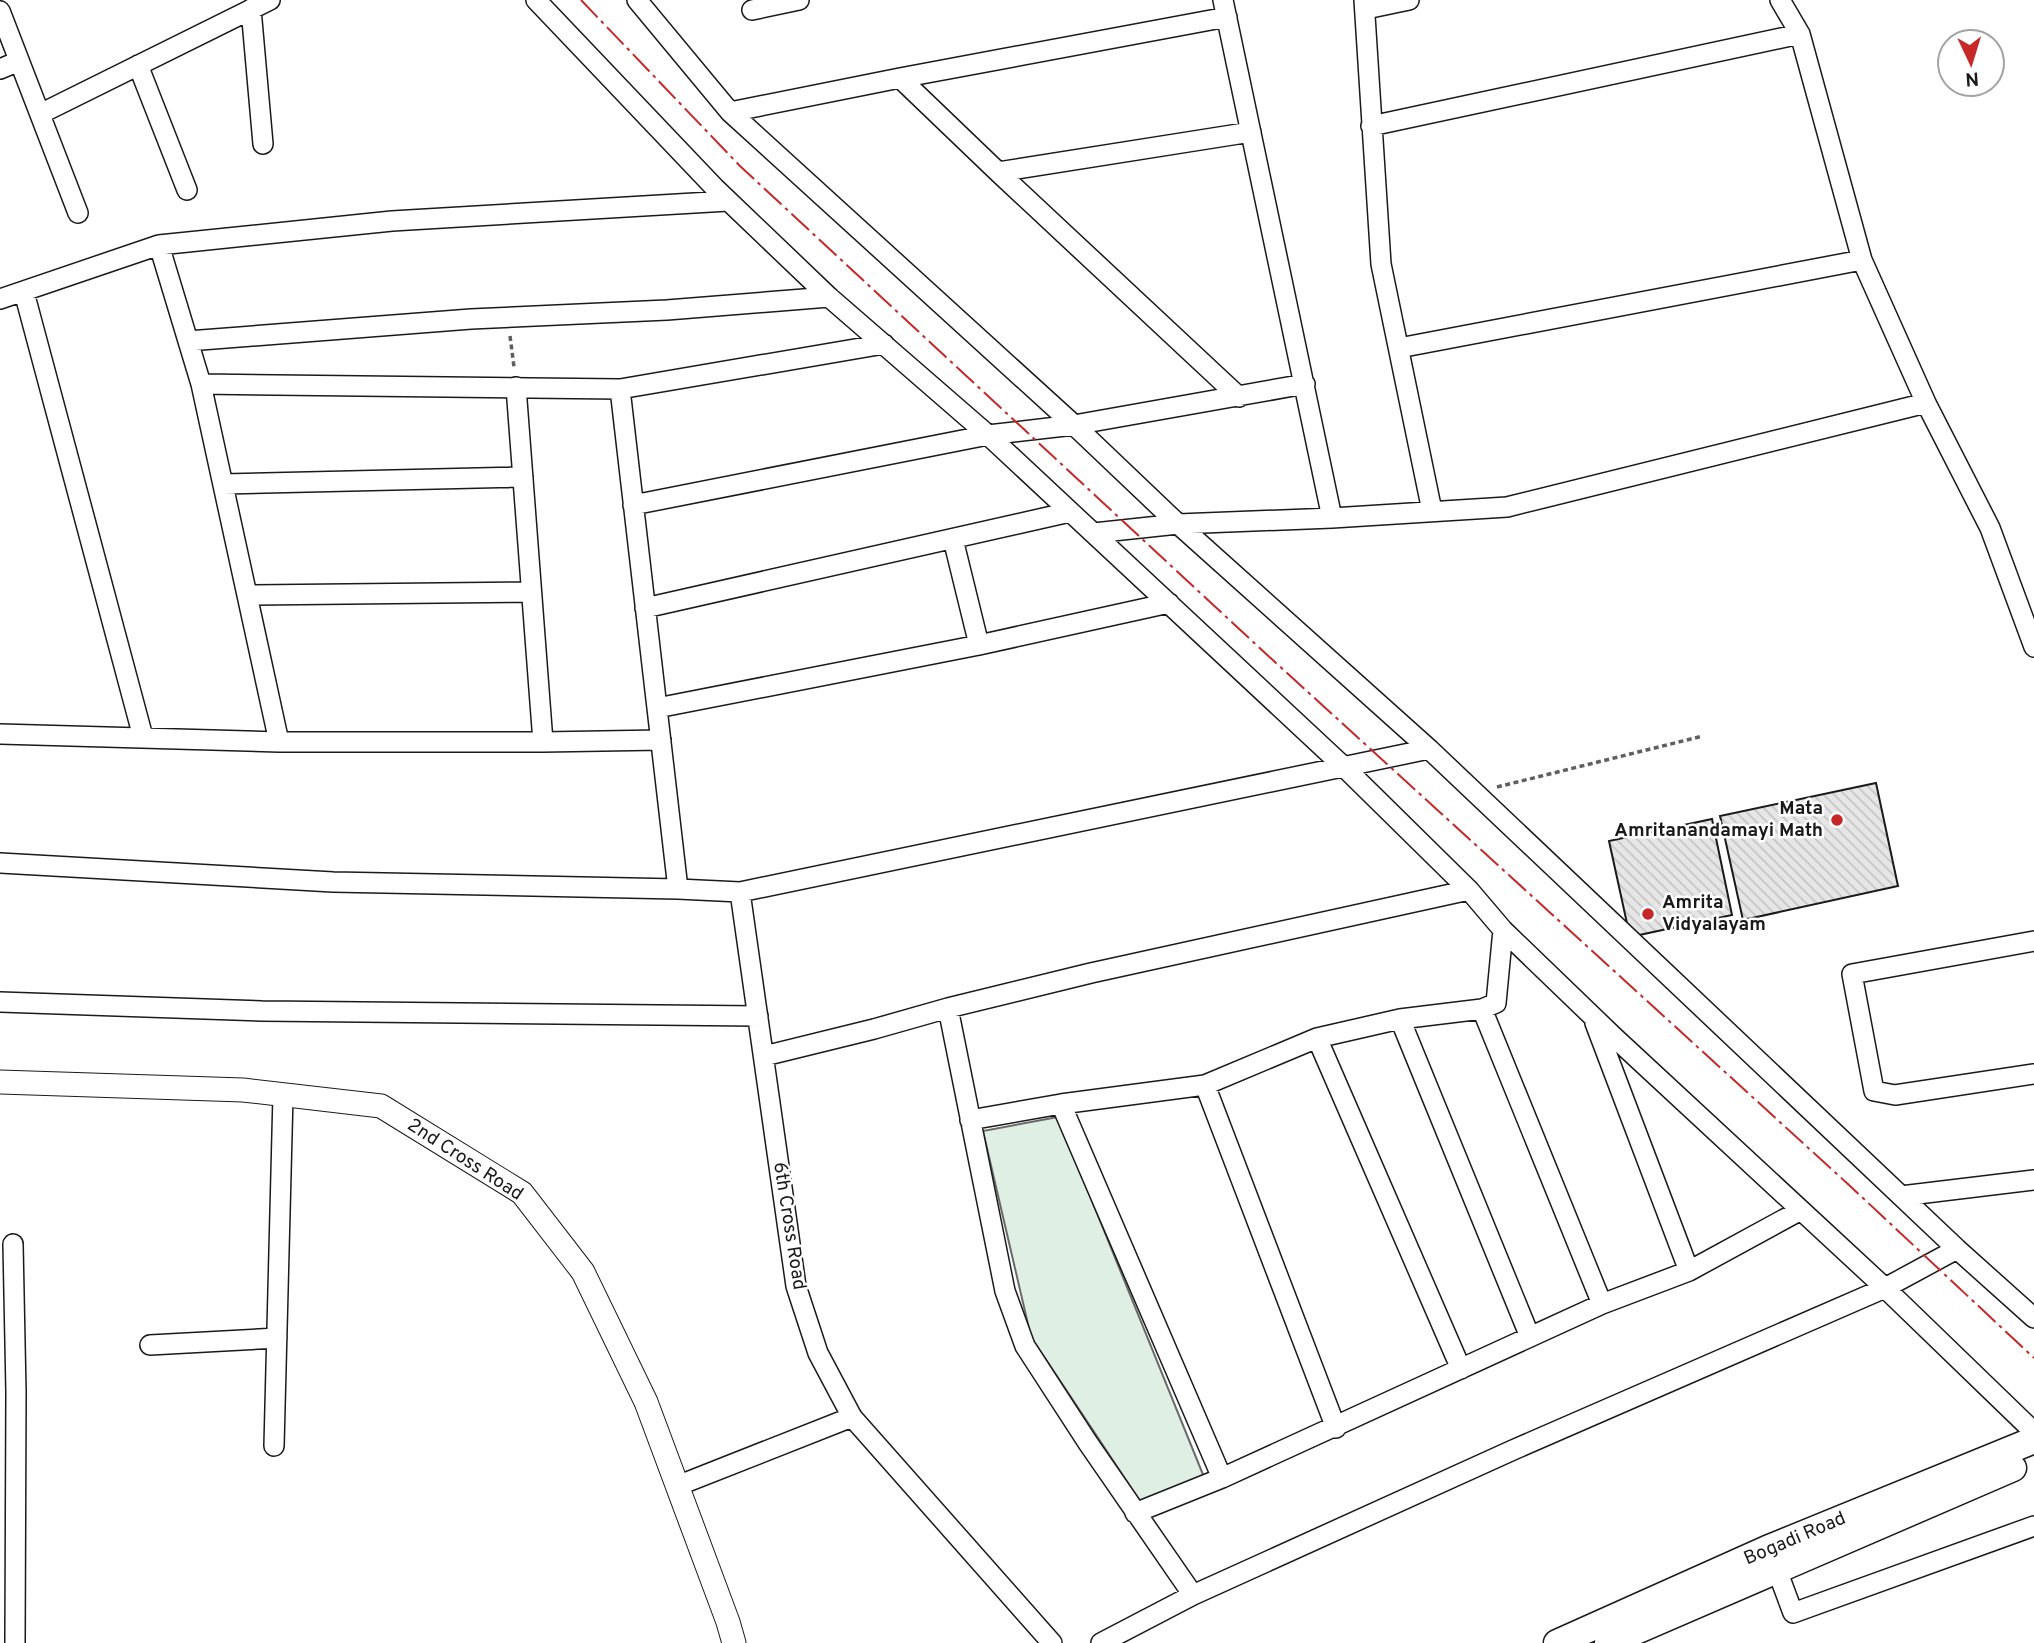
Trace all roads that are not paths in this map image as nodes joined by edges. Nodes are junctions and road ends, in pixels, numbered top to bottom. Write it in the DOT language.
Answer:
graph roads {
  1 [pos="270,0"];
  2 [pos="536,0"];
  3 [pos="637,0"];
  4 [pos="799,0"];
  5 [pos="1409,0"];
  6 [pos="1780,0"];
  7 [pos="1365,5"];
  8 [pos="251,9"];
  9 [pos="1225,9"];
  10 [pos="752,10"];
  11 [pos="0,11"];
  12 [pos="1800,34"];
  13 [pos="19,61"];
  14 [pos="138,65"];
  15 [pos="0,69"];
  16 [pos="900,78"];
  17 [pos="730,112"];
  18 [pos="40,114"];
  19 [pos="1371,126"];
  20 [pos="1251,132"];
  21 [pos="263,144"];
  22 [pos="998,172"];
  23 [pos="187,190"];
  24 [pos="728,201"];
  25 [pos="78,213"];
  26 [pos="159,245"];
  27 [pos="1862,260"];
  28 [pos="24,292"];
  29 [pos="829,297"];
  30 [pos="0,299"];
  31 [pos="188,341"];
  32 [pos="884,344"];
  33 [pos="1399,348"];
  34 [pos="201,384"];
  35 [pos="1305,384"];
  36 [pos="516,387"];
  37 [pos="620,389"];
  38 [pos="1239,397"];
  39 [pos="1926,403"];
  40 [pos="1074,425"];
  41 [pos="988,435"];
  42 [pos="523,477"];
  43 [pos="223,484"];
  44 [pos="633,505"];
  45 [pos="1432,511"];
  46 [pos="1070,512"];
  47 [pos="1332,517"];
  48 [pos="1178,524"];
  49 [pos="1094,533"];
  50 [pos="953,539"];
  51 [pos="531,592"];
  52 [pos="247,596"];
  53 [pos="1169,603"];
  54 [pos="645,608"];
  55 [pos="979,645"];
  56 [pos="2034,647"];
  57 [pos="657,708"];
  58 [pos="0,734"];
  59 [pos="143,737"];
  60 [pos="661,740"];
  61 [pos="279,742"];
  62 [pos="543,742"];
  63 [pos="1429,750"];
  64 [pos="1345,767"];
  65 [pos="0,863"];
  66 [pos="678,889"];
  67 [pos="1469,890"];
  68 [pos="740,892"];
  69 [pos="1503,930"];
  70 [pos="2034,941"];
  71 [pos="0,1002"];
  72 [pos="948,1007"];
  73 [pos="1482,1009"];
  74 [pos="1591,1014"];
  75 [pos="758,1016"];
  76 [pos="1400,1019"];
  77 [pos="1317,1038"];
  78 [pos="764,1056"];
  79 [pos="2034,1074"];
  80 [pos="0,1082"];
  81 [pos="1205,1085"];
  82 [pos="283,1095"];
  83 [pos="1061,1104"];
  84 [pos="970,1119"];
  85 [pos="2034,1180"];
  86 [pos="1901,1196"];
  87 [pos="1801,1210"];
  88 [pos="13,1244"];
  89 [pos="1957,1249"];
  90 [pos="1689,1271"];
  91 [pos="1885,1288"];
  92 [pos="1602,1304"];
  93 [pos="2034,1317"];
  94 [pos="1530,1337"];
  95 [pos="277,1338"];
  96 [pos="150,1345"];
  97 [pos="1461,1369"];
  98 [pos="852,1417"];
  99 [pos="1336,1428"];
  100 [pos="2034,1432"];
  101 [pos="2034,1440"];
  102 [pos="274,1447"];
  103 [pos="2034,1459"];
  104 [pos="1222,1478"];
  105 [pos="677,1486"];
  106 [pos="1135,1513"];
  107 [pos="2034,1526"];
  108 [pos="1777,1570"];
  109 [pos="1193,1595"];
  110 [pos="15,1643"];
  111 [pos="734,1643"];
  112 [pos="1052,1643"];
  113 [pos="1101,1643"];
  114 [pos="1557,1643"];
  115 [pos="1608,1643"];
  1 -- 8 [label="street"];
  2 -- 24 [label="street"];
  3 -- 17 [label="street"];
  4 -- 10 [label="street"];
  5 -- 7 [label="street"];
  6 -- 12 [label="street"];
  7 -- 19 [label="street"];
  8 -- 14 [label="street"];
  8 -- 21 [label="street"];
  9 -- 16 [label="street"];
  9 -- 20 [label="street"];
  11 -- 13 [label="street"];
  12 -- 19 [label="street"];
  12 -- 27 [label="street"];
  13 -- 15 [label="street"];
  13 -- 18 [label="street"];
  14 -- 18 [label="street"];
  14 -- 23 [label="street"];
  16 -- 17 [label="street"];
  16 -- 22 [label="street"];
  17 -- 40 [label="street"];
  18 -- 25 [label="street"];
  19 -- 33 [label="street"];
  20 -- 22 [label="street"];
  20 -- 35 [label="street"];
  22 -- 38 [label="street"];
  24 -- 26 [label="street"];
  24 -- 29 [label="street"];
  26 -- 28 [label="street"];
  26 -- 31 [label="street"];
  27 -- 33 [label="street"];
  27 -- 39 [label="street"];
  28 -- 30 [label="street"];
  28 -- 59 [label="street"];
  29 -- 31 [label="street"];
  29 -- 32 [label="street"];
  31 -- 34 [label="street"];
  32 -- 37 [label="street"];
  32 -- 41 [label="street"];
  33 -- 45 [label="street"];
  34 -- 36 [label="street"];
  34 -- 43 [label="street"];
  35 -- 38 [label="street"];
  35 -- 47 [label="street"];
  36 -- 37 [label="street"];
  36 -- 42 [label="street"];
  37 -- 44 [label="street"];
  38 -- 40 [label="street"];
  39 -- 45 [label="street"];
  39 -- 56 [label="street"];
  40 -- 41 [label="street"];
  40 -- 48 [label="street"];
  41 -- 44 [label="street"];
  41 -- 46 [label="street"];
  42 -- 43 [label="street"];
  42 -- 51 [label="street"];
  43 -- 52 [label="street"];
  44 -- 54 [label="street"];
  45 -- 47 [label="street"];
  46 -- 49 [label="street"];
  46 -- 50 [label="street"];
  47 -- 48 [label="street"];
  48 -- 49 [label="street"];
  48 -- 63 [label="street"];
  49 -- 53 [label="street"];
  50 -- 54 [label="street"];
  50 -- 55 [label="street"];
  51 -- 52 [label="street"];
  51 -- 62 [label="street"];
  52 -- 61 [label="street"];
  53 -- 55 [label="street"];
  53 -- 64 [label="street"];
  54 -- 57 [label="street"];
  55 -- 57 [label="street"];
  57 -- 60 [label="street"];
  58 -- 59 [label="street"];
  59 -- 61 [label="street"];
  60 -- 62 [label="street"];
  60 -- 66 [label="street"];
  61 -- 62 [label="street"];
  63 -- 64 [label="street"];
  63 -- 86 [label="street"];
  64 -- 67 [label="street"];
  64 -- 68 [label="street"];
  65 -- 66 [label="street"];
  66 -- 68 [label="street"];
  67 -- 69 [label="street"];
  67 -- 72 [label="street"];
  68 -- 75 [label="street, 6th Cross Road"];
  69 -- 73 [label="street"];
  69 -- 74 [label="street"];
  70 -- 79 [label="street"];
  71 -- 75 [label="street"];
  72 -- 78 [label="street"];
  72 -- 84 [label="street"];
  73 -- 76 [label="street"];
  73 -- 92 [label="street"];
  74 -- 87 [label="street"];
  74 -- 90 [label="street"];
  75 -- 78 [label="street, 6th Cross Road"];
  76 -- 77 [label="street"];
  76 -- 94 [label="street"];
  77 -- 81 [label="street"];
  77 -- 97 [label="street"];
  78 -- 98 [label="street, 6th Cross Road"];
  80 -- 82 [label="street, 2nd Cross Road"];
  81 -- 83 [label="street"];
  81 -- 99 [label="street"];
  82 -- 95 [label="street"];
  82 -- 105 [label="street, 2nd Cross Road"];
  83 -- 84 [label="street"];
  83 -- 104 [label="street"];
  84 -- 106 [label="street"];
  85 -- 86 [label="street"];
  86 -- 89 [label="street"];
  87 -- 90 [label="street"];
  87 -- 91 [label="street"];
  88 -- 110 [label="street"];
  89 -- 91 [label="street"];
  89 -- 93 [label="street"];
  90 -- 92 [label="street"];
  91 -- 100 [label="street"];
  91 -- 109 [label="street"];
  92 -- 94 [label="street"];
  94 -- 97 [label="street"];
  95 -- 96 [label="street"];
  95 -- 102 [label="street"];
  97 -- 99 [label="street"];
  98 -- 105 [label="street"];
  98 -- 112 [label="street, 6th Cross Road"];
  99 -- 104 [label="street"];
  101 -- 114 [label="main road, Bogadi Road"];
  103 -- 108 [label="main road, Bogadi Road"];
  104 -- 106 [label="street"];
  105 -- 111 [label="street, 2nd Cross Road"];
  106 -- 109 [label="street"];
  107 -- 108 [label="street"];
  108 -- 115 [label="main road, Bogadi Road"];
  109 -- 113 [label="street"];
}
